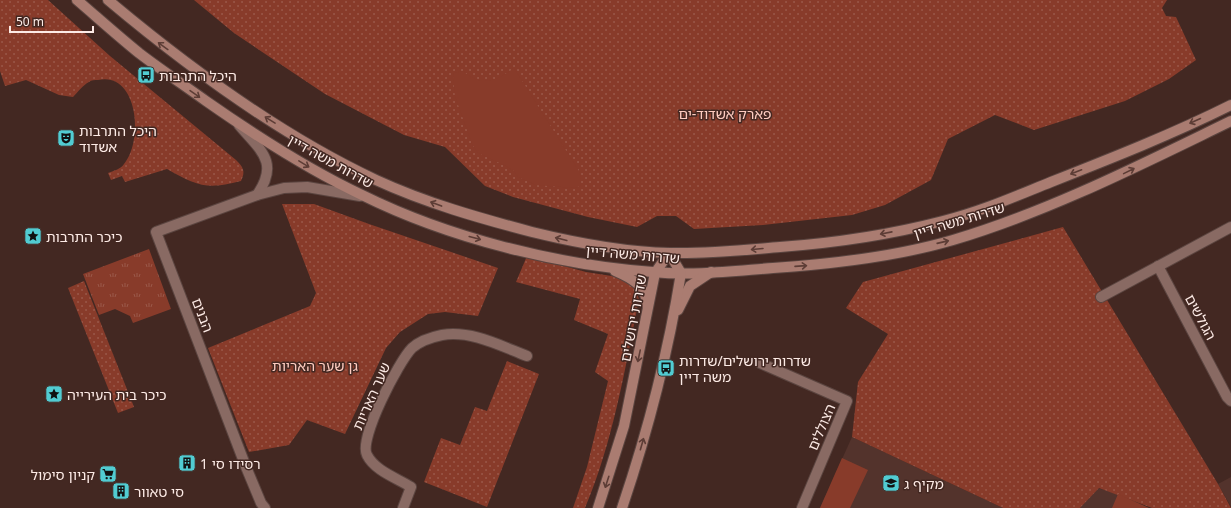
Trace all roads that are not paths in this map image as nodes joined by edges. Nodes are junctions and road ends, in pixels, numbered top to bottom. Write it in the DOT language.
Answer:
graph roads {
  1 [pos="77,0"];
  2 [pos="108,0"];
  3 [pos="1231,105"];
  4 [pos="1231,121"];
  5 [pos="236,122"];
  6 [pos="257,195"];
  7 [pos="363,196"];
  8 [pos="1231,227"];
  9 [pos="669,254"];
  10 [pos="1158,266"];
  11 [pos="606,267"];
  12 [pos="711,272"];
  13 [pos="655,273"];
  14 [pos="681,273"];
  15 [pos="1101,298"];
  16 [pos="647,318"];
  17 [pos="673,325"];
  18 [pos="527,356"];
  19 [pos="760,363"];
  20 [pos="1231,401"];
  21 [pos="265,508"];
  22 [pos="402,508"];
  23 [pos="598,508"];
  24 [pos="622,508"];
  25 [pos="802,508"];
  1 -- 5 [label="main road, שדרות משה דיין, one-way"];
  9 -- 2 [label="main road, שדרות משה דיין, one-way"];
  3 -- 9 [label="main road, שדרות משה דיין, one-way"];
  12 -- 4 [label="main road, שדרות משה דיין, one-way"];
  5 -- 6 [label="street"];
  5 -- 7 [label="main road, שדרות משה דיין, one-way"];
  6 -- 7 [label="street, הבנים"];
  6 -- 21 [label="street, הבנים"];
  7 -- 11 [label="main road, שדרות משה דיין, one-way"];
  8 -- 10 [label="street"];
  9 -- 13 [label="main road, שדרות ירושלים"];
  9 -- 14 [label="main road"];
  10 -- 15 [label="street"];
  10 -- 20 [label="street, הגולשים"];
  11 -- 13 [label="main road, שדרות משה דיין"];
  11 -- 16 [label="main road"];
  12 -- 14 [label="main road, שדרות משה דיין"];
  12 -- 17 [label="main road"];
  13 -- 14 [label="main road, שדרות משה דיין"];
  13 -- 16 [label="main road, שדרות ירושלים"];
  14 -- 17 [label="main road"];
  16 -- 23 [label="main road, שדרות ירושלים, one-way"];
  24 -- 17 [label="main road, one-way"];
  18 -- 22 [label="street, שער האריות"];
  19 -- 25 [label="street, הצוללים"];
}
